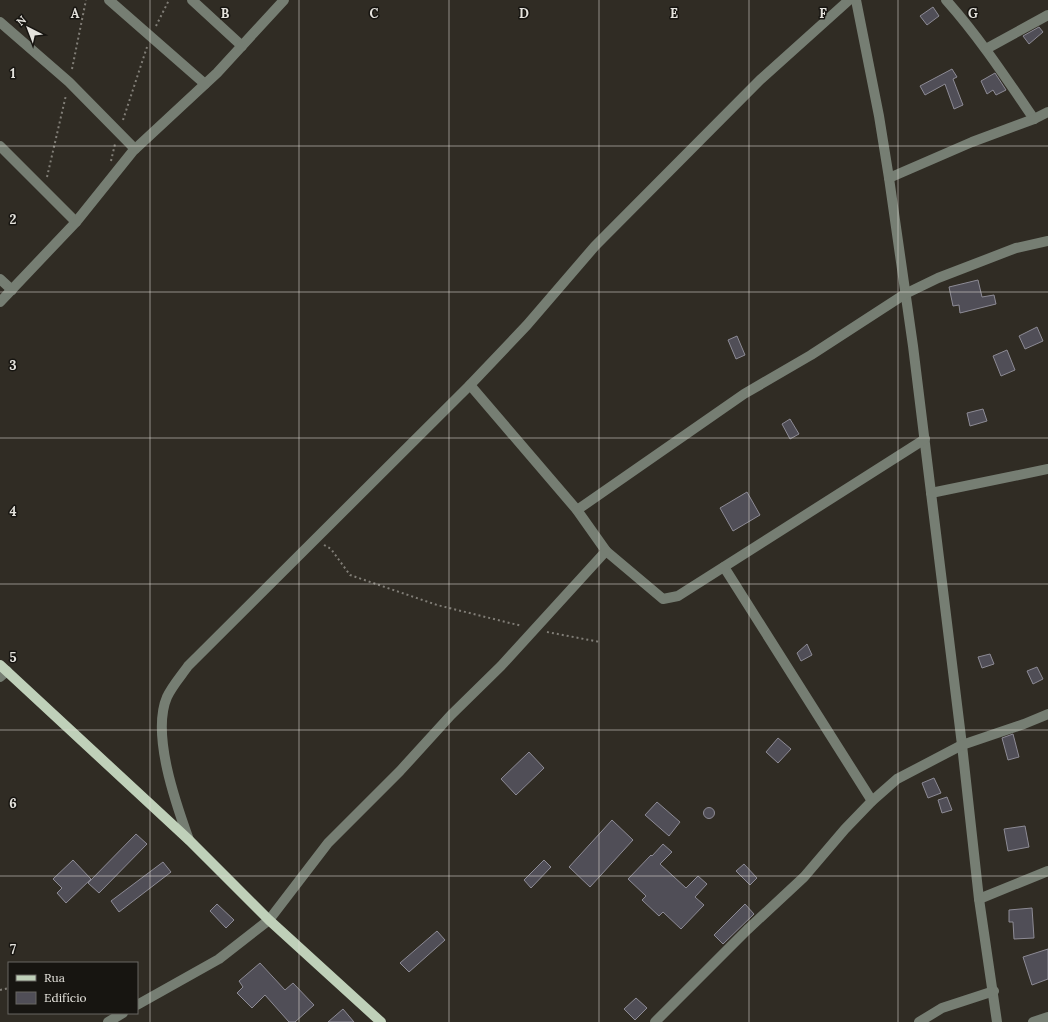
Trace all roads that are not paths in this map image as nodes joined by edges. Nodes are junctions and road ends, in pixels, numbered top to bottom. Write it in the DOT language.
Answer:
graph roads {
  1 [pos="109,0"];
  2 [pos="192,0"];
  3 [pos="284,0"];
  4 [pos="849,0"];
  5 [pos="856,0"];
  6 [pos="946,0"];
  7 [pos="1048,15"];
  8 [pos="0,22"];
  9 [pos="242,46"];
  10 [pos="986,49"];
  11 [pos="205,84"];
  12 [pos="1048,112"];
  13 [pos="1034,119"];
  14 [pos="0,146"];
  15 [pos="135,149"];
  16 [pos="889,178"];
  17 [pos="76,222"];
  18 [pos="1048,241"];
  19 [pos="0,279"];
  20 [pos="12,290"];
  21 [pos="905,294"];
  22 [pos="0,302"];
  23 [pos="470,385"];
  24 [pos="925,439"];
  25 [pos="1048,469"];
  26 [pos="931,493"];
  27 [pos="577,510"];
  28 [pos="606,551"];
  29 [pos="724,567"];
  30 [pos="2,671"];
  31 [pos="1048,714"];
  32 [pos="962,745"];
  33 [pos="872,801"];
  34 [pos="189,840"];
  35 [pos="1048,871"];
  36 [pos="979,899"];
  37 [pos="269,920"];
  38 [pos="994,991"];
  39 [pos="138,1004"];
  40 [pos="122,1014"];
  41 [pos="1048,1017"];
  42 [pos="108,1022"];
  43 [pos="381,1022"];
  44 [pos="655,1022"];
  45 [pos="919,1022"];
  46 [pos="997,1022"];
  47 [pos="1033,1022"];
  1 -- 11 [label="street"];
  2 -- 9 [label="street"];
  3 -- 9 [label="street"];
  4 -- 23 [label="street"];
  5 -- 16 [label="street"];
  6 -- 10 [label="street"];
  7 -- 10 [label="street"];
  8 -- 15 [label="street"];
  9 -- 11 [label="street"];
  10 -- 13 [label="street"];
  11 -- 15 [label="street"];
  12 -- 13 [label="street"];
  13 -- 16 [label="street"];
  14 -- 17 [label="street"];
  15 -- 17 [label="street"];
  16 -- 21 [label="street"];
  17 -- 20 [label="street"];
  18 -- 21 [label="street"];
  19 -- 20 [label="street"];
  20 -- 22 [label="street"];
  21 -- 24 [label="street"];
  21 -- 27 [label="street"];
  23 -- 27 [label="street"];
  23 -- 34 [label="street"];
  24 -- 26 [label="street"];
  24 -- 29 [label="street"];
  25 -- 26 [label="street"];
  26 -- 32 [label="street"];
  27 -- 28 [label="street"];
  28 -- 29 [label="street"];
  28 -- 37 [label="street"];
  29 -- 33 [label="street"];
  30 -- 34 [label="main road"];
  31 -- 32 [label="street"];
  32 -- 33 [label="street"];
  32 -- 36 [label="street"];
  33 -- 44 [label="street"];
  34 -- 37 [label="main road"];
  35 -- 36 [label="street"];
  36 -- 38 [label="street"];
  37 -- 39 [label="street"];
  37 -- 43 [label="main road"];
  38 -- 45 [label="street"];
  38 -- 46 [label="street"];
  40 -- 42 [label="street"];
  41 -- 47 [label="street"];
}
